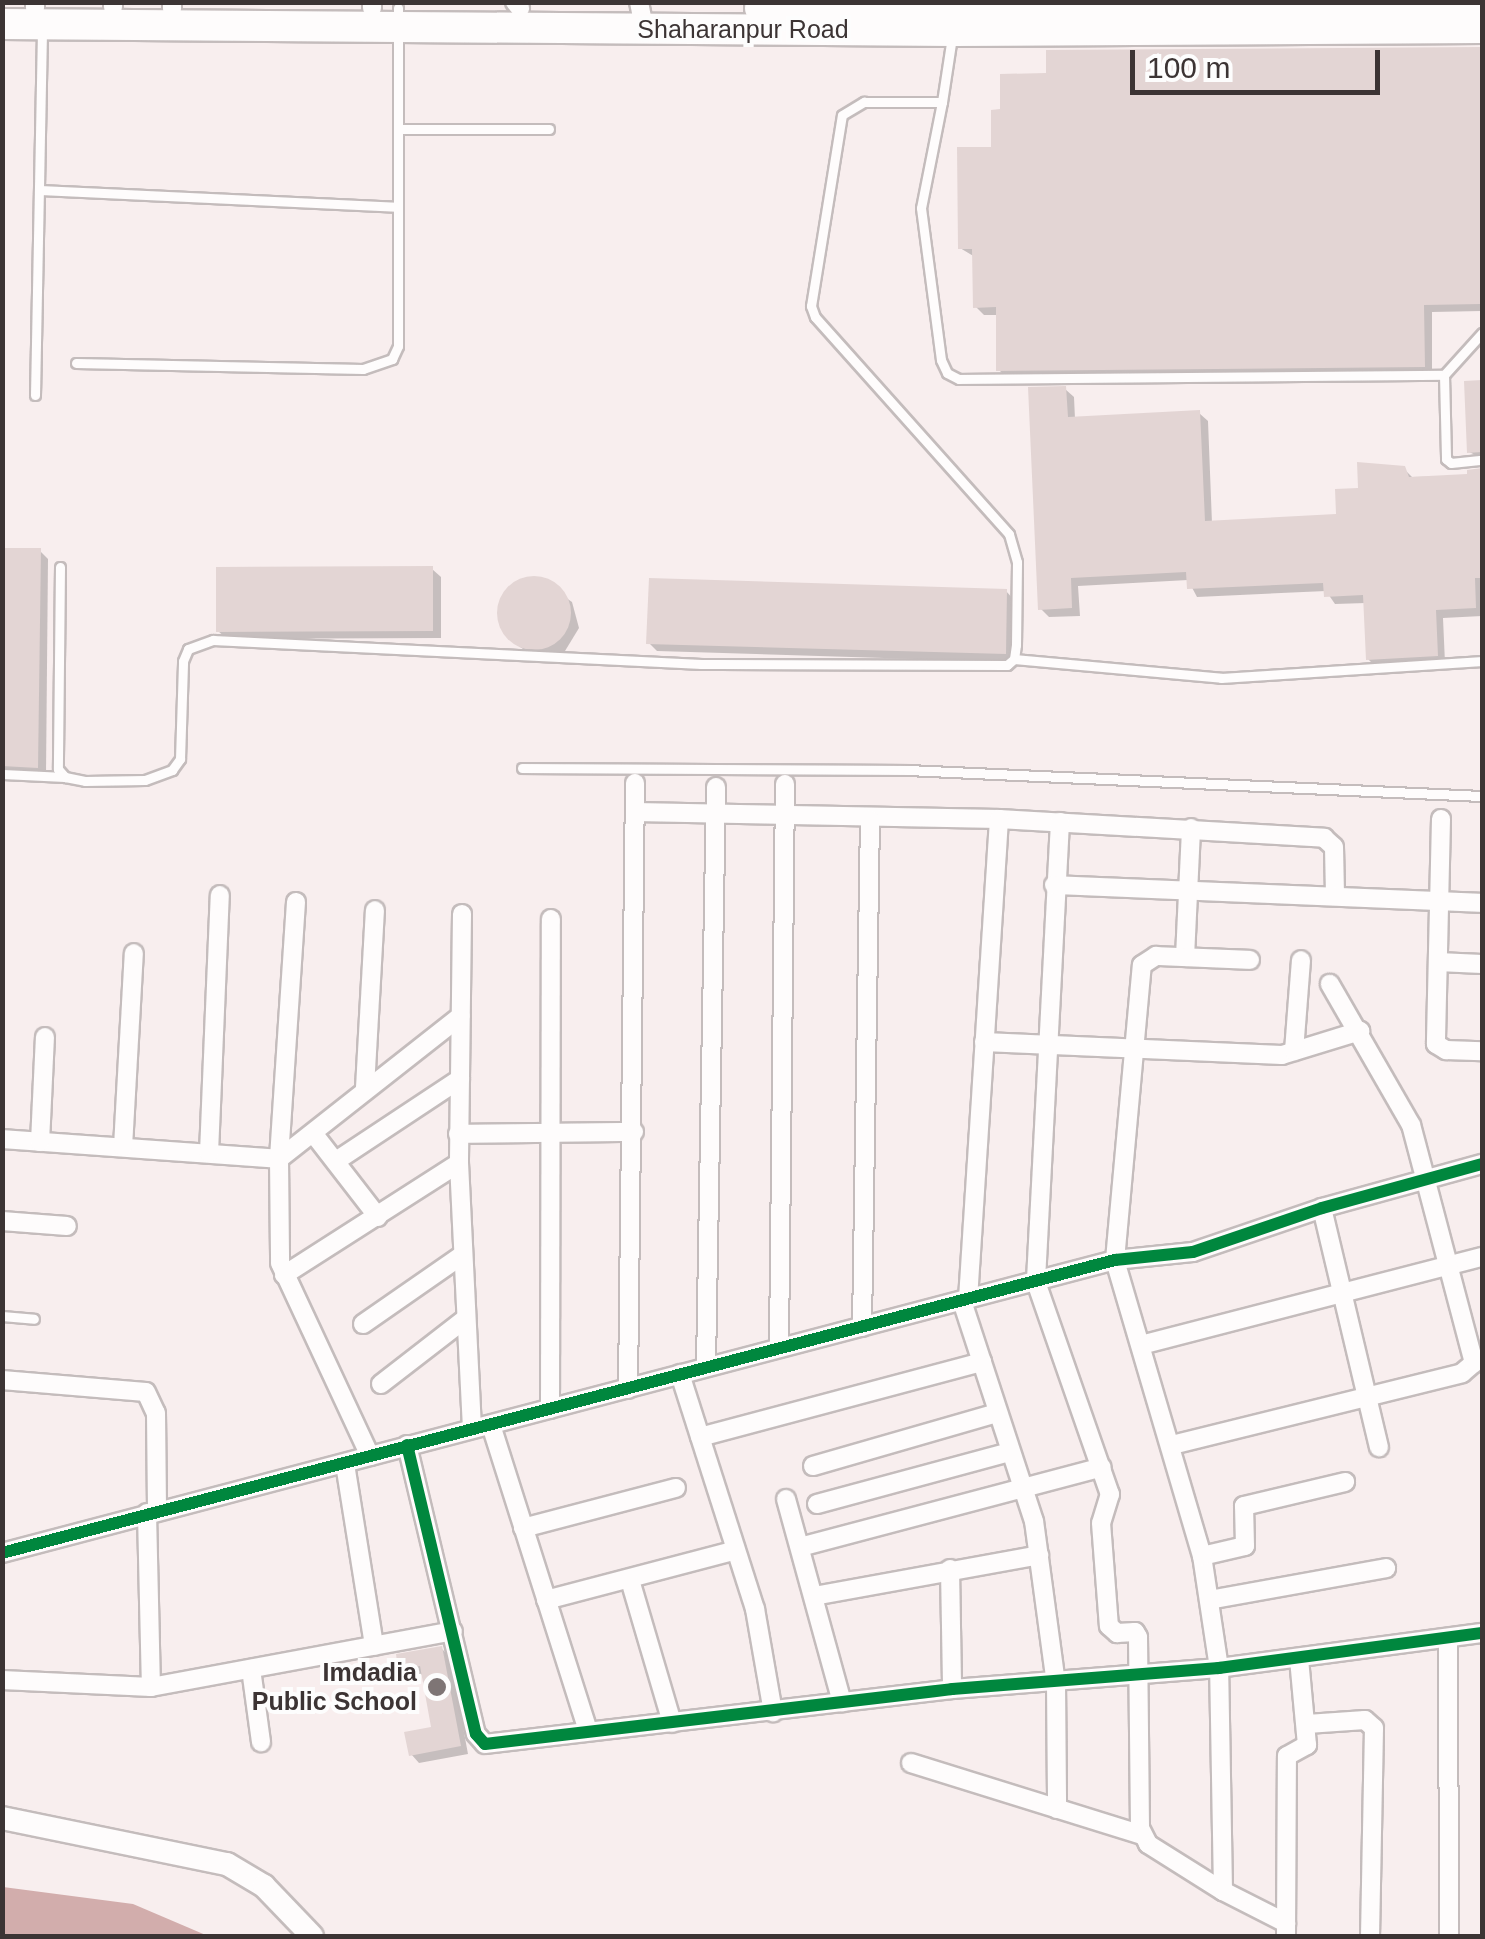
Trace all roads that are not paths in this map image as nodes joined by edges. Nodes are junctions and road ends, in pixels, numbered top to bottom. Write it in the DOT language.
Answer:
graph roads {
  1 [pos="114,5"];
  2 [pos="517,5"];
  3 [pos="1482,5"];
  4 [pos="172,6"];
  5 [pos="2,8"];
  6 [pos="385,11"];
  7 [pos="37,12"];
  8 [pos="641,13"];
  9 [pos="955,14"];
  10 [pos="2,24"];
  11 [pos="1482,28"];
  12 [pos="942,102"];
  13 [pos="398,129"];
  14 [pos="549,129"];
  15 [pos="38,190"];
  16 [pos="398,207"];
  17 [pos="1482,332"];
  18 [pos="76,363"];
  19 [pos="1444,375"];
  20 [pos="34,395"];
  21 [pos="1482,460"];
  22 [pos="60,566"];
  23 [pos="1014,659"];
  24 [pos="1482,661"];
  25 [pos="522,768"];
  26 [pos="2,774"];
  27 [pos="65,777"];
  28 [pos="635,783"];
  29 [pos="785,784"];
  30 [pos="716,788"];
  31 [pos="1482,796"];
  32 [pos="636,812"];
  33 [pos="718,814"];
  34 [pos="786,818"];
  35 [pos="870,819"];
  36 [pos="1441,819"];
  37 [pos="998,820"];
  38 [pos="1060,822"];
  39 [pos="1191,828"];
  40 [pos="1054,886"];
  41 [pos="1186,892"];
  42 [pos="220,895"];
  43 [pos="1335,896"];
  44 [pos="1438,901"];
  45 [pos="296,902"];
  46 [pos="1482,903"];
  47 [pos="375,910"];
  48 [pos="462,914"];
  49 [pos="550,919"];
  50 [pos="134,952"];
  51 [pos="1185,957"];
  52 [pos="1250,960"];
  53 [pos="1301,960"];
  54 [pos="1438,962"];
  55 [pos="1482,964"];
  56 [pos="1330,984"];
  57 [pos="461,1016"];
  58 [pos="1360,1031"];
  59 [pos="46,1038"];
  60 [pos="984,1042"];
  61 [pos="1046,1046"];
  62 [pos="1135,1050"];
  63 [pos="1482,1050"];
  64 [pos="1294,1051"];
  65 [pos="460,1079"];
  66 [pos="365,1088"];
  67 [pos="634,1132"];
  68 [pos="313,1133"];
  69 [pos="551,1133"];
  70 [pos="458,1134"];
  71 [pos="2,1139"];
  72 [pos="40,1142"];
  73 [pos="123,1148"];
  74 [pos="210,1153"];
  75 [pos="279,1159"];
  76 [pos="336,1161"];
  77 [pos="459,1163"];
  78 [pos="1482,1164"];
  79 [pos="1428,1178"];
  80 [pos="1322,1208"];
  81 [pos="378,1216"];
  82 [pos="2,1221"];
  83 [pos="67,1226"];
  84 [pos="461,1256"];
  85 [pos="1482,1258"];
  86 [pos="1115,1260"];
  87 [pos="1450,1266"];
  88 [pos="284,1275"];
  89 [pos="1036,1282"];
  90 [pos="1344,1294"];
  91 [pos="965,1300"];
  92 [pos="2,1316"];
  93 [pos="34,1319"];
  94 [pos="465,1319"];
  95 [pos="363,1324"];
  96 [pos="862,1327"];
  97 [pos="1141,1346"];
  98 [pos="779,1347"];
  99 [pos="982,1362"];
  100 [pos="706,1366"];
  101 [pos="680,1374"];
  102 [pos="2,1380"];
  103 [pos="381,1384"];
  104 [pos="628,1389"];
  105 [pos="1370,1396"];
  106 [pos="550,1409"];
  107 [pos="996,1413"];
  108 [pos="492,1424"];
  109 [pos="472,1429"];
  110 [pos="700,1438"];
  111 [pos="1172,1445"];
  112 [pos="408,1446"];
  113 [pos="1379,1447"];
  114 [pos="1010,1452"];
  115 [pos="370,1456"];
  116 [pos="345,1464"];
  117 [pos="813,1466"];
  118 [pos="1102,1466"];
  119 [pos="1345,1482"];
  120 [pos="676,1488"];
  121 [pos="1023,1490"];
  122 [pos="786,1499"];
  123 [pos="817,1504"];
  124 [pos="152,1512"];
  125 [pos="523,1528"];
  126 [pos="800,1547"];
  127 [pos="736,1550"];
  128 [pos="2,1553"];
  129 [pos="1039,1555"];
  130 [pos="1202,1556"];
  131 [pos="1386,1568"];
  132 [pos="950,1569"];
  133 [pos="630,1580"];
  134 [pos="814,1596"];
  135 [pos="546,1600"];
  136 [pos="1209,1600"];
  137 [pos="453,1631"];
  138 [pos="1482,1633"];
  139 [pos="1448,1639"];
  140 [pos="374,1646"];
  141 [pos="1299,1659"];
  142 [pos="1220,1668"];
  143 [pos="251,1669"];
  144 [pos="1140,1676"];
  145 [pos="2,1680"];
  146 [pos="1056,1682"];
  147 [pos="151,1687"];
  148 [pos="952,1690"];
  149 [pos="842,1702"];
  150 [pos="772,1712"];
  151 [pos="672,1722"];
  152 [pos="1307,1724"];
  153 [pos="588,1730"];
  154 [pos="261,1742"];
  155 [pos="912,1764"];
  156 [pos="1058,1808"];
  157 [pos="2,1818"];
  158 [pos="1142,1835"];
  159 [pos="1222,1890"];
  160 [pos="1286,1930"];
  161 [pos="312,1936"];
  162 [pos="1370,1936"];
  163 [pos="1449,1936"];
  1 -- 4 [label="main road, Shaharanpur Road"];
  1 -- 7 [label="main road, Shaharanpur Road"];
  2 -- 6 [label="main road, Shaharanpur Road"];
  2 -- 8 [label="main road, Shaharanpur Road"];
  3 -- 9 [label="main road, Shaharanpur Road"];
  4 -- 6 [label="main road, Shaharanpur Road"];
  5 -- 7 [label="main road, Shaharanpur Road"];
  6 -- 7 [label="main road, Shaharanpur Road"];
  6 -- 8 [label="main road, Shaharanpur Road"];
  6 -- 13 [label="lane"];
  7 -- 10 [label="main road, Shaharanpur Road"];
  7 -- 15 [label="lane"];
  8 -- 9 [label="main road, Shaharanpur Road"];
  9 -- 11 [label="main road, Shaharanpur Road"];
  9 -- 12 [label="lane"];
  12 -- 19 [label="lane"];
  12 -- 23 [label="lane"];
  13 -- 14 [label="lane"];
  13 -- 16 [label="lane"];
  15 -- 16 [label="lane"];
  15 -- 20 [label="lane"];
  16 -- 18 [label="lane"];
  17 -- 19 [label="lane"];
  19 -- 21 [label="lane"];
  22 -- 27 [label="lane"];
  23 -- 24 [label="lane"];
  23 -- 27 [label="lane"];
  25 -- 31 [label="lane"];
  26 -- 27 [label="lane"];
  28 -- 32 [label="street"];
  29 -- 34 [label="street"];
  30 -- 33 [label="street"];
  32 -- 33 [label="street"];
  32 -- 67 [label="street"];
  33 -- 34 [label="street"];
  33 -- 100 [label="street"];
  34 -- 35 [label="street"];
  34 -- 98 [label="street"];
  35 -- 37 [label="street"];
  35 -- 96 [label="street"];
  36 -- 44 [label="street"];
  37 -- 38 [label="street"];
  37 -- 60 [label="street"];
  38 -- 39 [label="street"];
  38 -- 40 [label="street"];
  39 -- 41 [label="street"];
  39 -- 43 [label="street"];
  40 -- 41 [label="street"];
  40 -- 61 [label="street"];
  41 -- 43 [label="street"];
  41 -- 51 [label="street"];
  42 -- 74 [label="street"];
  43 -- 44 [label="street"];
  44 -- 46 [label="street"];
  44 -- 54 [label="street"];
  45 -- 75 [label="street"];
  47 -- 66 [label="street"];
  48 -- 57 [label="street"];
  49 -- 69 [label="street"];
  50 -- 73 [label="street"];
  51 -- 52 [label="street"];
  51 -- 62 [label="street"];
  53 -- 64 [label="street"];
  54 -- 55 [label="street"];
  54 -- 63 [label="street"];
  56 -- 58 [label="street"];
  57 -- 65 [label="street"];
  57 -- 66 [label="street"];
  58 -- 64 [label="street"];
  58 -- 79 [label="street"];
  59 -- 72 [label="street"];
  60 -- 61 [label="street"];
  60 -- 91 [label="street"];
  61 -- 62 [label="street"];
  61 -- 89 [label="street"];
  62 -- 64 [label="street"];
  62 -- 86 [label="street"];
  65 -- 70 [label="street"];
  65 -- 76 [label="street"];
  66 -- 68 [label="street"];
  67 -- 69 [label="street"];
  67 -- 104 [label="street"];
  68 -- 75 [label="street"];
  68 -- 76 [label="street"];
  69 -- 70 [label="street"];
  69 -- 106 [label="street"];
  70 -- 77 [label="street"];
  71 -- 72 [label="street"];
  72 -- 73 [label="street"];
  73 -- 74 [label="street"];
  74 -- 75 [label="street"];
  75 -- 88 [label="street"];
  76 -- 81 [label="street"];
  77 -- 81 [label="street"];
  77 -- 84 [label="street"];
  78 -- 79 [label="street"];
  79 -- 80 [label="street"];
  79 -- 87 [label="street"];
  80 -- 86 [label="street"];
  80 -- 90 [label="street"];
  81 -- 88 [label="street"];
  82 -- 83 [label="street"];
  84 -- 94 [label="street"];
  84 -- 95 [label="street"];
  85 -- 87 [label="street"];
  86 -- 89 [label="street"];
  86 -- 97 [label="street"];
  87 -- 90 [label="street"];
  87 -- 105 [label="street"];
  88 -- 115 [label="street"];
  89 -- 91 [label="street"];
  89 -- 118 [label="street"];
  90 -- 97 [label="street"];
  90 -- 105 [label="street"];
  91 -- 96 [label="street"];
  91 -- 99 [label="street"];
  92 -- 93 [label="lane"];
  94 -- 103 [label="street"];
  94 -- 109 [label="street"];
  96 -- 98 [label="street"];
  97 -- 111 [label="street"];
  98 -- 100 [label="street"];
  99 -- 107 [label="street"];
  99 -- 110 [label="street"];
  100 -- 101 [label="street"];
  101 -- 104 [label="street"];
  101 -- 110 [label="street"];
  102 -- 124 [label="street"];
  104 -- 106 [label="street"];
  105 -- 111 [label="street"];
  105 -- 113 [label="street"];
  106 -- 108 [label="street"];
  107 -- 114 [label="street"];
  107 -- 117 [label="street"];
  108 -- 109 [label="street"];
  108 -- 125 [label="street"];
  109 -- 112 [label="street"];
  110 -- 127 [label="street"];
  111 -- 130 [label="street"];
  112 -- 115 [label="street"];
  112 -- 137 [label="street"];
  114 -- 121 [label="street"];
  114 -- 123 [label="street"];
  115 -- 116 [label="street"];
  116 -- 124 [label="street"];
  116 -- 140 [label="street"];
  118 -- 121 [label="street"];
  118 -- 144 [label="street"];
  119 -- 130 [label="street"];
  120 -- 125 [label="street"];
  121 -- 126 [label="street"];
  121 -- 129 [label="street"];
  122 -- 126 [label="street"];
  124 -- 128 [label="street"];
  124 -- 147 [label="street"];
  125 -- 135 [label="street"];
  126 -- 134 [label="street"];
  127 -- 133 [label="street"];
  127 -- 150 [label="street"];
  129 -- 132 [label="street"];
  129 -- 146 [label="street"];
  130 -- 136 [label="street"];
  131 -- 136 [label="street"];
  132 -- 134 [label="street"];
  132 -- 148 [label="street"];
  133 -- 135 [label="street"];
  133 -- 151 [label="street"];
  134 -- 149 [label="street"];
  135 -- 153 [label="street"];
  136 -- 142 [label="street"];
  137 -- 140 [label="street"];
  137 -- 153 [label="street"];
  138 -- 139 [label="street"];
  139 -- 141 [label="street"];
  139 -- 163 [label="street"];
  140 -- 143 [label="street"];
  141 -- 142 [label="street"];
  141 -- 152 [label="street"];
  142 -- 144 [label="street"];
  142 -- 159 [label="street"];
  143 -- 147 [label="street"];
  143 -- 154 [label="street"];
  144 -- 146 [label="street"];
  144 -- 158 [label="street"];
  145 -- 147 [label="street"];
  146 -- 148 [label="street"];
  146 -- 156 [label="street"];
  148 -- 149 [label="street"];
  149 -- 150 [label="street"];
  150 -- 151 [label="street"];
  151 -- 153 [label="street"];
  152 -- 160 [label="street"];
  152 -- 162 [label="street"];
  155 -- 156 [label="street"];
  156 -- 158 [label="street"];
  157 -- 161 [label="street"];
  158 -- 159 [label="street"];
  159 -- 160 [label="street"];
}
